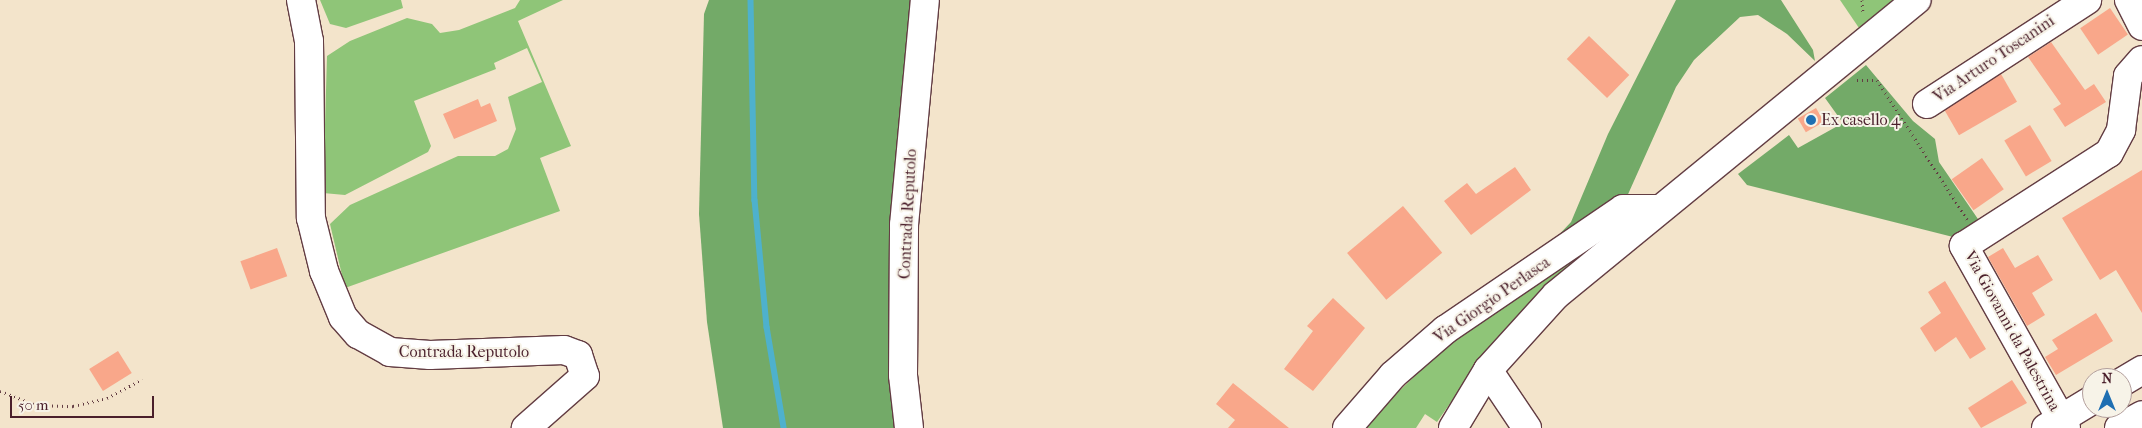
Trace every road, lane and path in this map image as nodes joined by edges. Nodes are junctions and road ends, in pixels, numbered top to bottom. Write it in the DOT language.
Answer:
graph roads {
  1 [pos="301,0"];
  2 [pos="925,0"];
  3 [pos="1917,0"];
  4 [pos="2087,0"];
  5 [pos="2129,0"];
  6 [pos="2142,26"];
  7 [pos="2142,60"];
  8 [pos="1847,83"];
  9 [pos="1927,104"];
  10 [pos="1658,209"];
  11 [pos="1978,236"];
  12 [pos="1488,370"];
  13 [pos="142,378"];
  14 [pos="0,391"];
  15 [pos="2082,407"];
  16 [pos="2142,415"];
  17 [pos="2058,425"];
  18 [pos="526,428"];
  19 [pos="909,428"];
  20 [pos="1347,428"];
  21 [pos="1453,428"];
  22 [pos="1527,428"];
  23 [pos="2119,428"];
  1 -- 18 [label="street, Contrada Reputolo"];
  2 -- 19 [label="street, Contrada Reputolo"];
  3 -- 10 [label="street"];
  4 -- 9 [label="street, Via Arturo Toscanini"];
  5 -- 6 [label="street"];
  7 -- 11 [label="street, Via Giovanni da Palestrina"];
  8 -- 11 [label="path"];
  10 -- 12 [label="street"];
  10 -- 20 [label="street, Via Giorgio Perlasca"];
  11 -- 17 [label="street, Via Giovanni da Palestrina"];
  12 -- 21 [label="street"];
  12 -- 22 [label="street"];
  13 -- 14 [label="path"];
  15 -- 17 [label="street"];
  16 -- 23 [label="street"];
}
